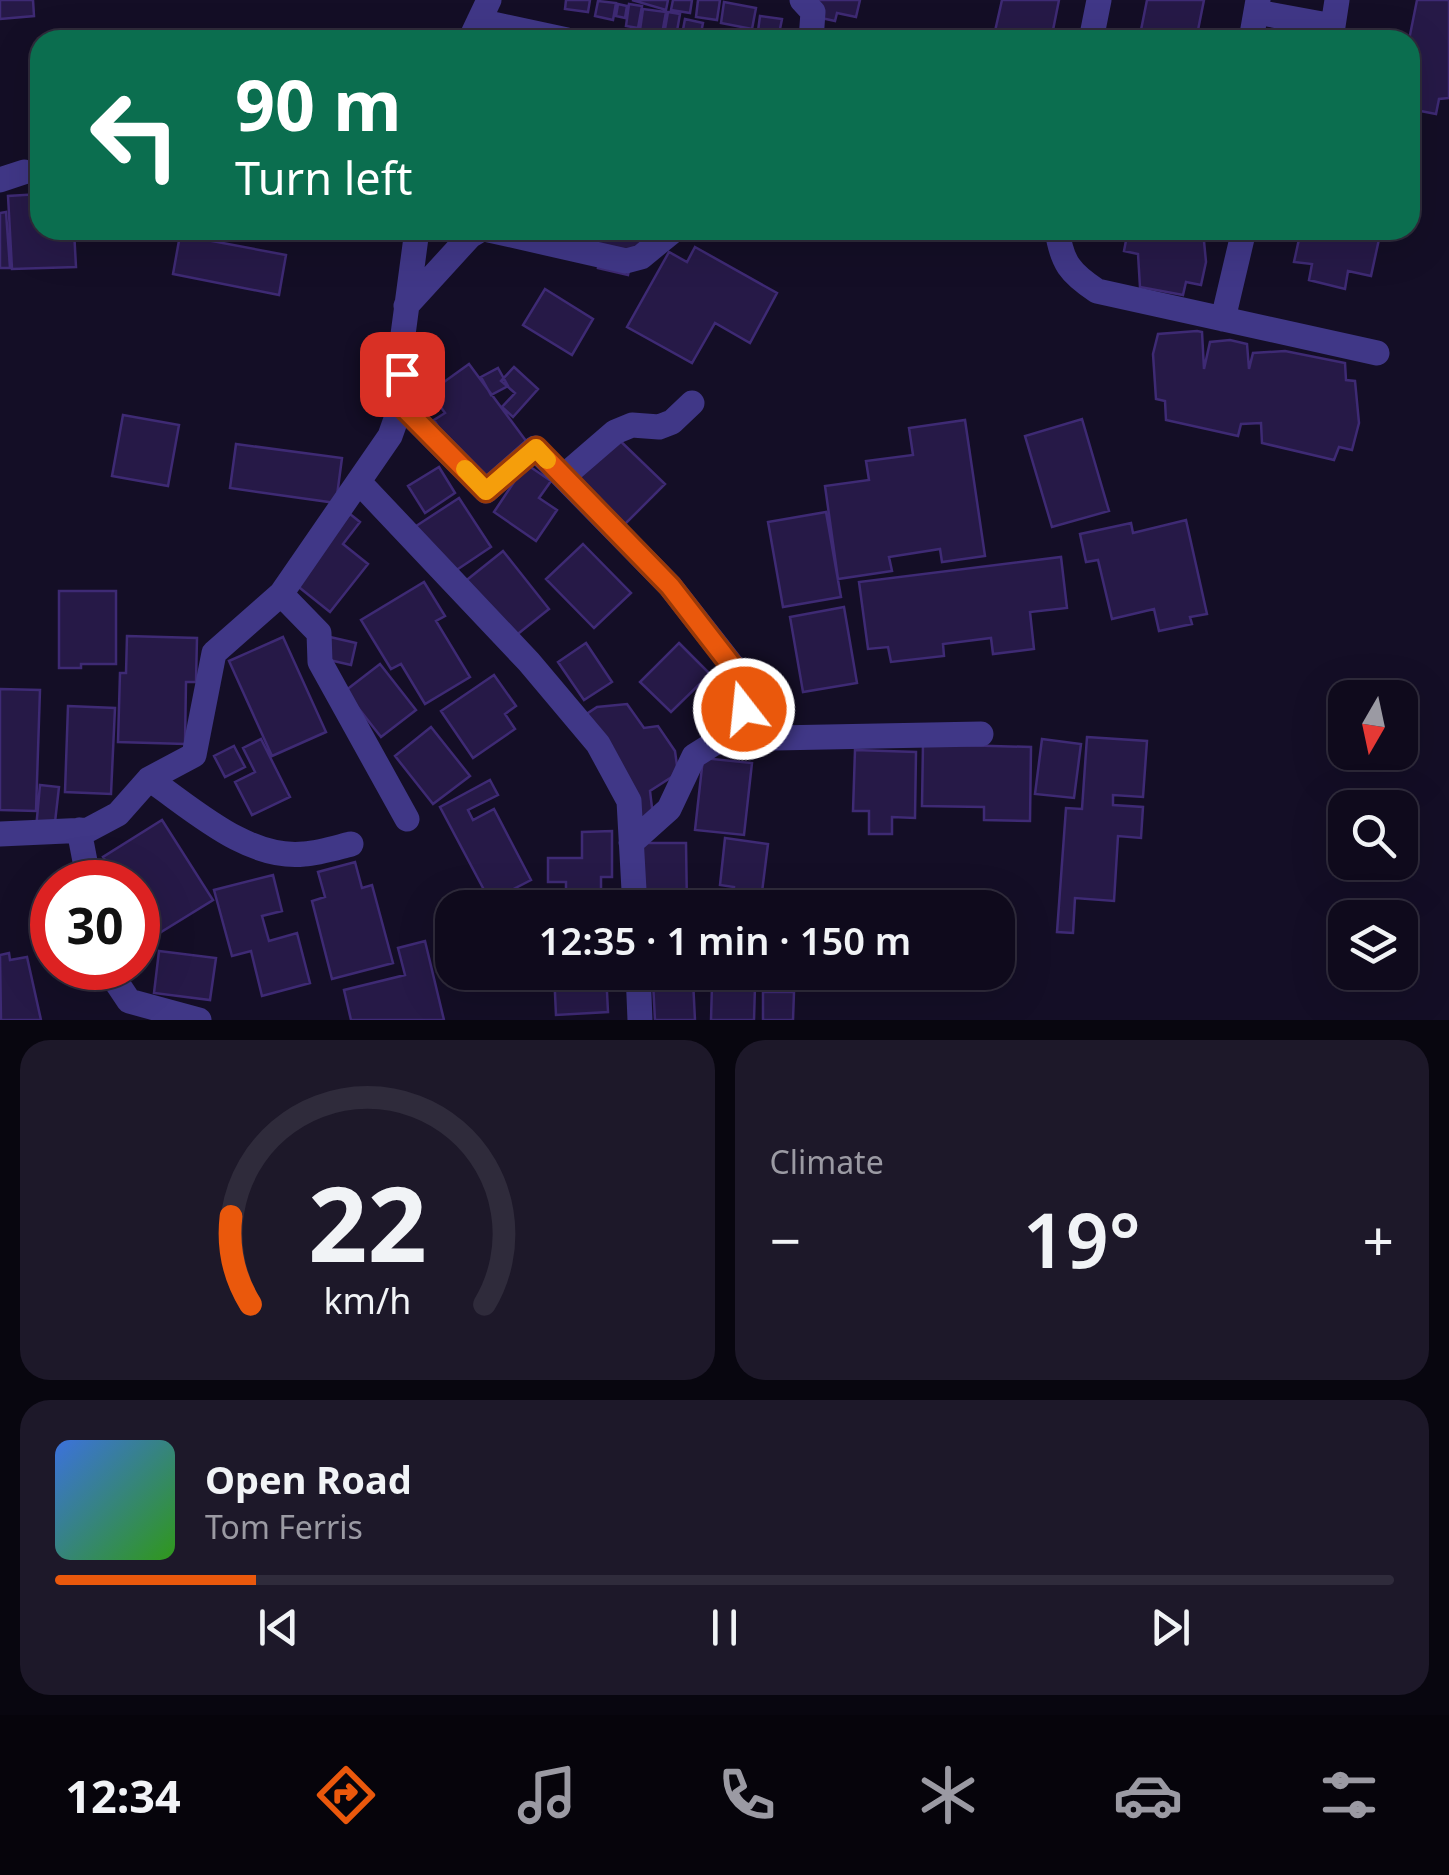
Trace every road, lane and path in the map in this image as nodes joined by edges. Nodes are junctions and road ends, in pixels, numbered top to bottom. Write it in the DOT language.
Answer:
graph roads {
  1 [pos="802,0"];
  2 [pos="1099,0"];
  3 [pos="1337,0"];
  4 [pos="1257,6"];
  5 [pos="480,20"];
  6 [pos="524,30"];
  7 [pos="812,30"];
  8 [pos="1093,30"];
  9 [pos="415,240"];
  10 [pos="466,240"];
  11 [pos="533,240"];
  12 [pos="662,240"];
  13 [pos="1059,240"];
  14 [pos="1242,240"];
  15 [pos="406,306"];
  16 [pos="1224,319"];
  17 [pos="1377,353"];
  18 [pos="692,402"];
  19 [pos="401,405"];
  20 [pos="564,476"];
  21 [pos="358,482"];
  22 [pos="281,594"];
  23 [pos="982,734"];
  24 [pos="722,738"];
  25 [pos="149,778"];
  26 [pos="407,820"];
  27 [pos="79,830"];
  28 [pos="0,834"];
  29 [pos="631,843"];
  30 [pos="351,844"];
  31 [pos="85,860"];
  32 [pos="634,890"];
  33 [pos="122,990"];
  34 [pos="639,990"];
  35 [pos="200,1020"];
  36 [pos="640,1020"];
  1 -- 7 [label="street"];
  2 -- 8 [label="street"];
  3 -- 4 [label="street"];
  5 -- 6 [label="street"];
  9 -- 15 [label="street"];
  10 -- 15 [label="street"];
  11 -- 12 [label="street"];
  13 -- 16 [label="street"];
  14 -- 16 [label="street"];
  15 -- 19 [label="street"];
  16 -- 17 [label="street"];
  18 -- 20 [label="street"];
  19 -- 20 [label="street"];
  19 -- 21 [label="street"];
  20 -- 24 [label="street"];
  21 -- 22 [label="street"];
  21 -- 29 [label="street"];
  22 -- 25 [label="street"];
  22 -- 26 [label="street"];
  23 -- 24 [label="street"];
  24 -- 29 [label="street"];
  25 -- 27 [label="street"];
  25 -- 30 [label="street"];
  27 -- 28 [label="street"];
  27 -- 31 [label="street"];
  29 -- 32 [label="street"];
  33 -- 35 [label="street"];
  34 -- 36 [label="street"];
}
